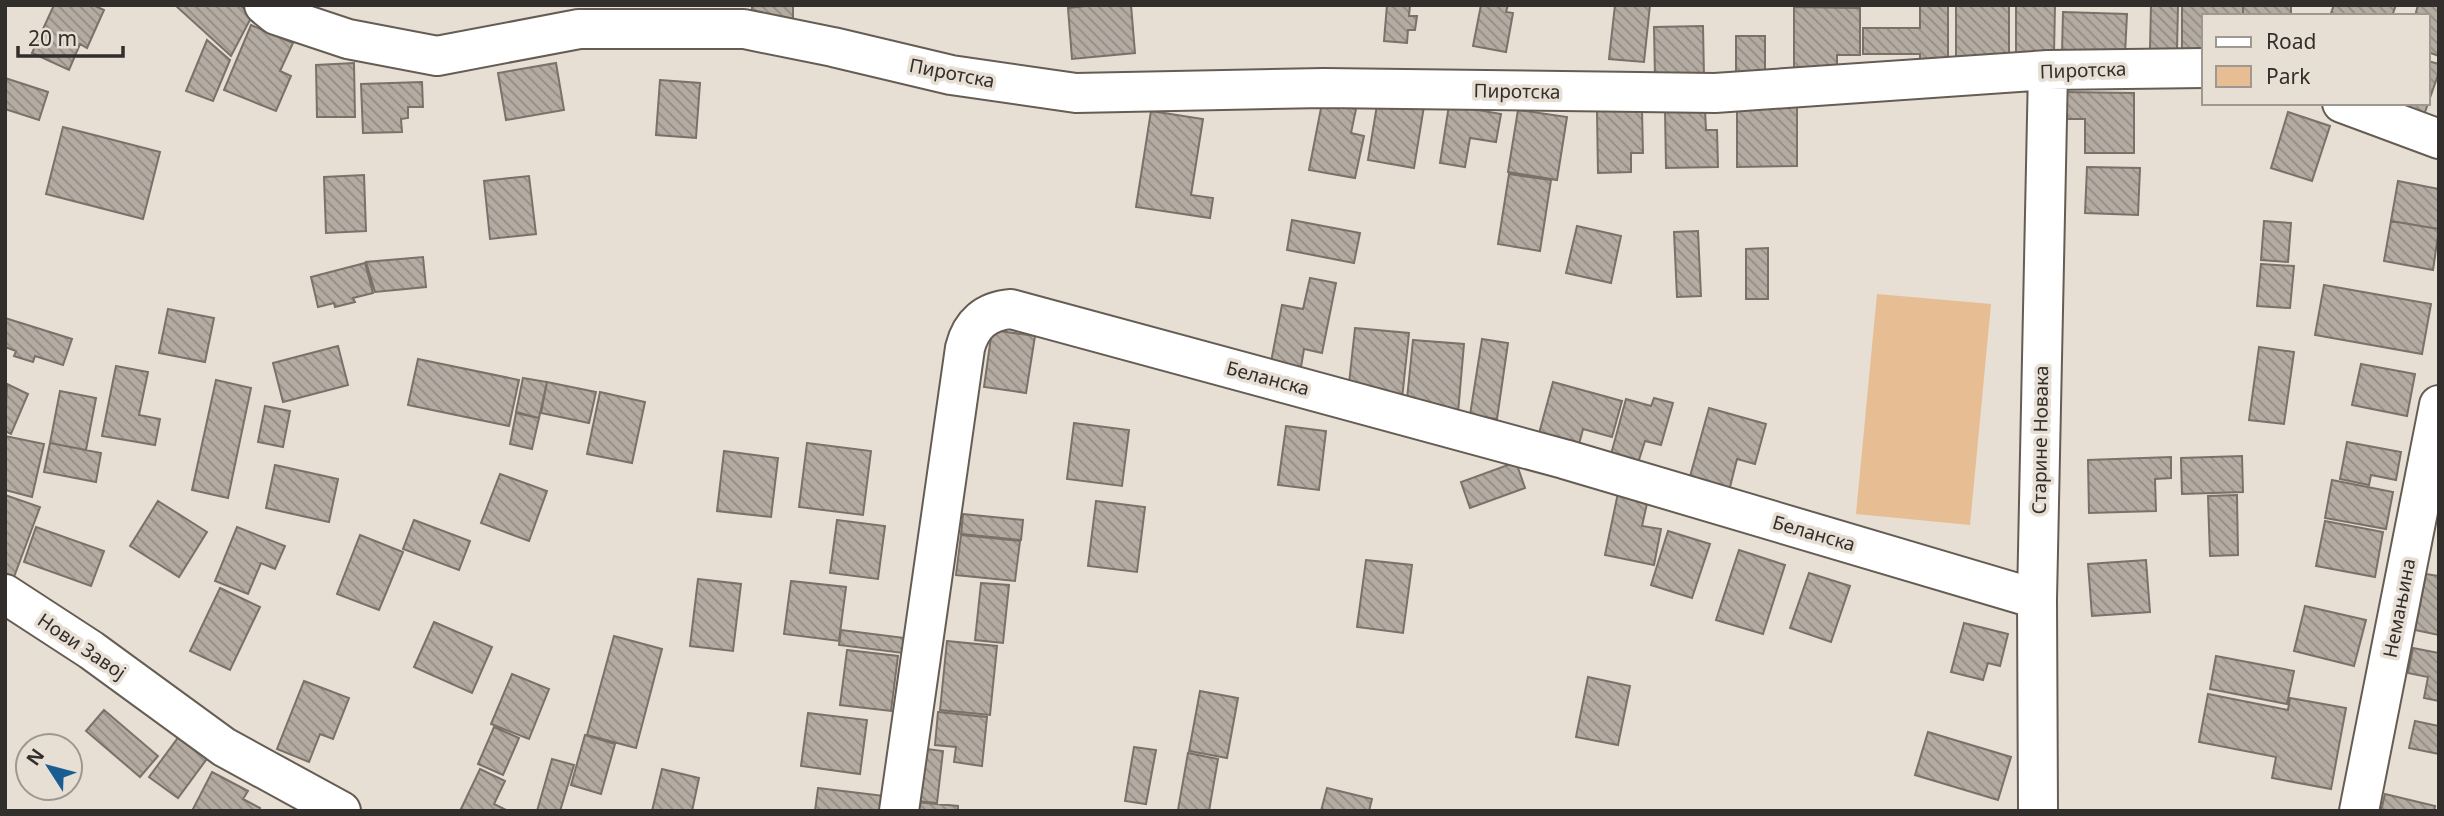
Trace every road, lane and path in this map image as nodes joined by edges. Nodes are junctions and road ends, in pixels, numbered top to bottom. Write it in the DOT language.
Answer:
graph roads {
  1 [pos="264,5"];
  2 [pos="2202,68"];
  3 [pos="2048,70"];
  4 [pos="2347,105"];
  5 [pos="2439,139"];
  6 [pos="2439,405"];
  7 [pos="5,594"];
  8 [pos="2037,599"];
  9 [pos="341,811"];
  10 [pos="899,811"];
  11 [pos="2038,811"];
  12 [pos="2360,811"];
  1 -- 3 [label="street, Пиротска"];
  2 -- 3 [label="street, Пиротска"];
  3 -- 8 [label="street, Старине Новака"];
  4 -- 5 [label="street"];
  6 -- 12 [label="street, Немањина"];
  7 -- 9 [label="street, Нови Завој"];
  8 -- 10 [label="street, Беланска"];
  8 -- 11 [label="street, Старине Новака"];
}
